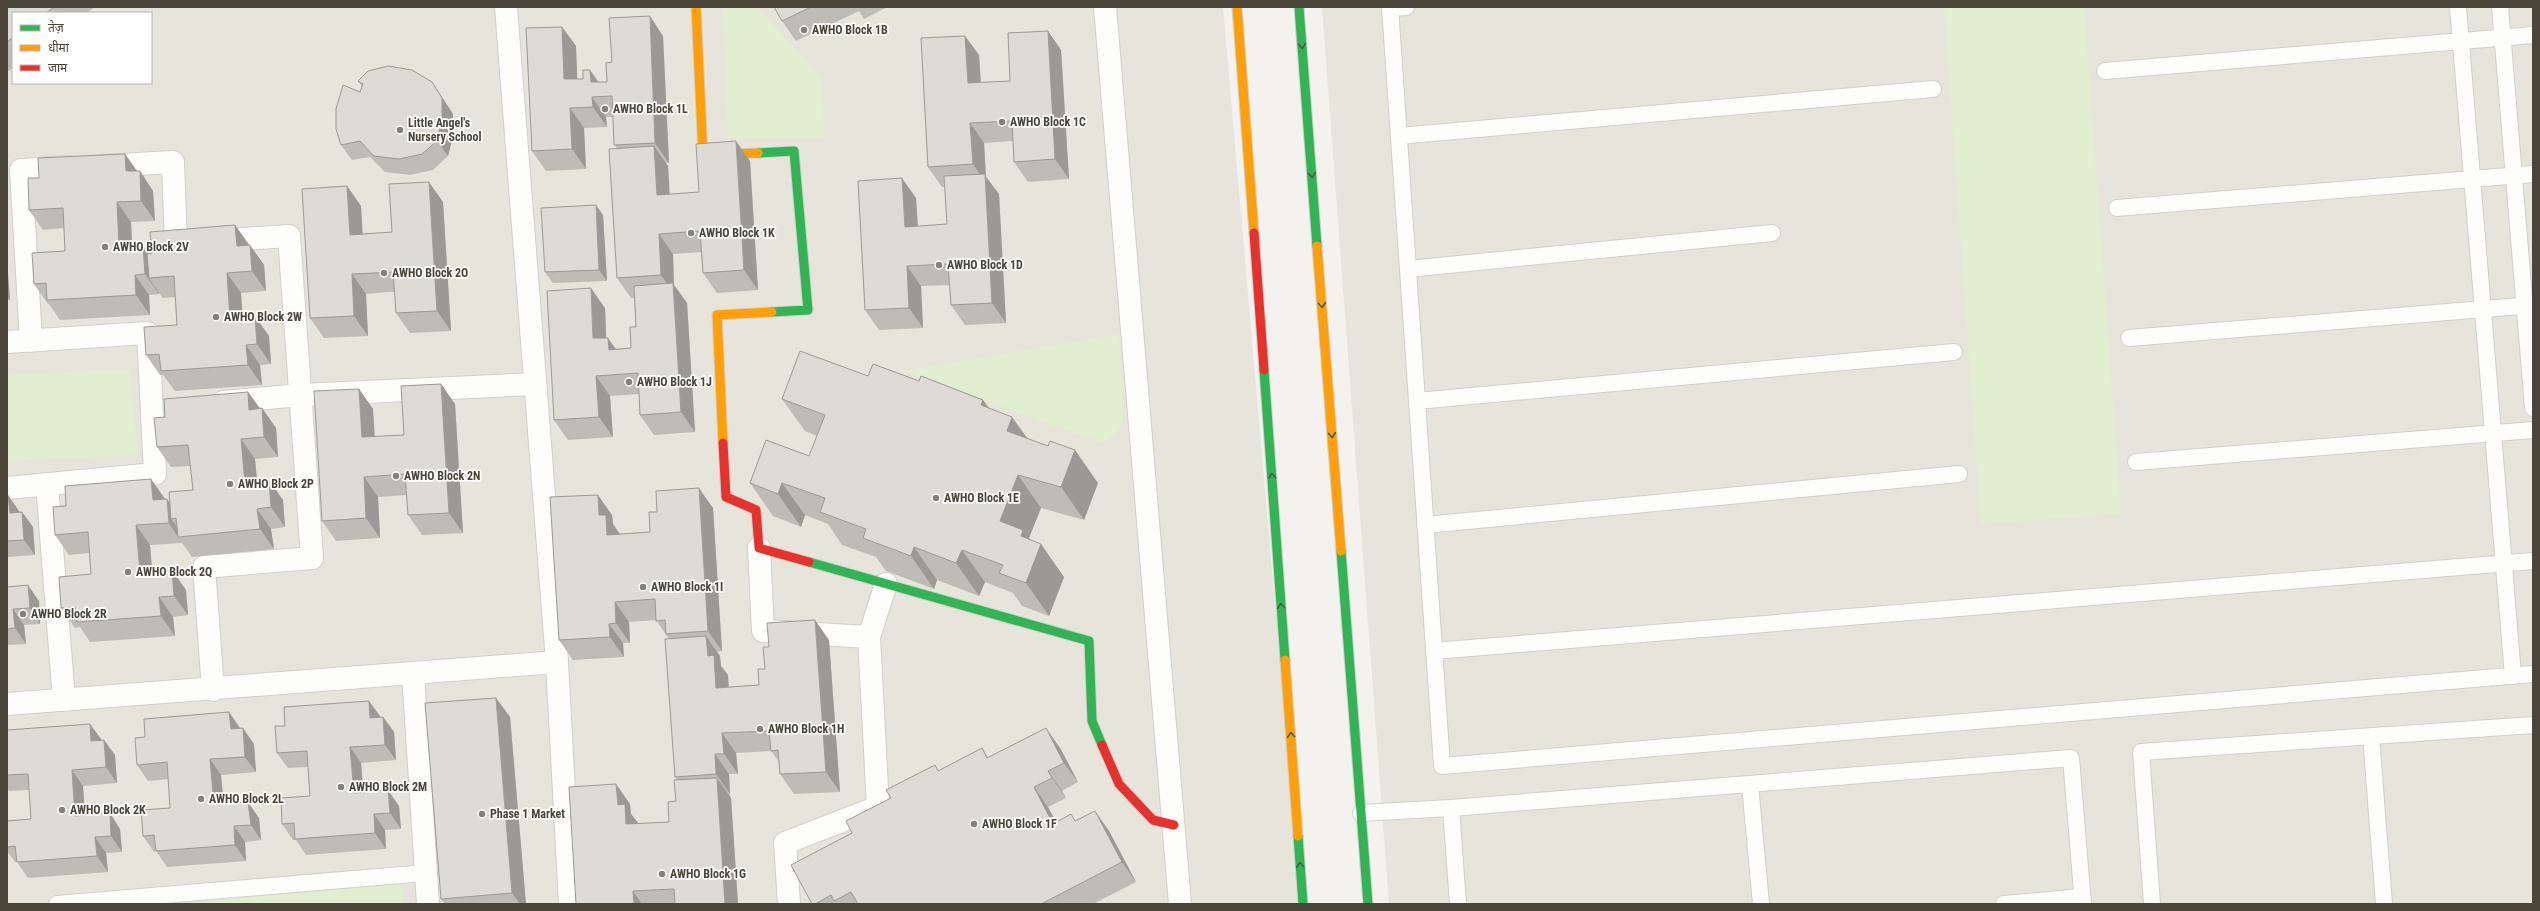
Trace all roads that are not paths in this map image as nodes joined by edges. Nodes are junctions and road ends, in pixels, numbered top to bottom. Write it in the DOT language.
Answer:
graph roads {
  1 [pos="506,7"];
  2 [pos="696,7"];
  3 [pos="1105,7"];
  4 [pos="1237,7"];
  5 [pos="1299,7"];
  6 [pos="1395,7"];
  7 [pos="2458,7"];
  8 [pos="2500,7"];
  9 [pos="2533,36"];
  10 [pos="2502,38"];
  11 [pos="2461,42"];
  12 [pos="2106,71"];
  13 [pos="1933,90"];
  14 [pos="1399,136"];
  15 [pos="2533,174"];
  16 [pos="2514,176"];
  17 [pos="2472,180"];
  18 [pos="2116,208"];
  19 [pos="1772,233"];
  20 [pos="1408,269"];
  21 [pos="2529,305"];
  22 [pos="2483,309"];
  23 [pos="2128,338"];
  24 [pos="30,340"];
  25 [pos="7,342"];
  26 [pos="1954,352"];
  27 [pos="535,384"];
  28 [pos="300,395"];
  29 [pos="1417,401"];
  30 [pos="199,404"];
  31 [pos="176,406"];
  32 [pos="152,408"];
  33 [pos="2533,408"];
  34 [pos="2533,430"];
  35 [pos="2493,434"];
  36 [pos="2136,462"];
  37 [pos="1959,474"];
  38 [pos="46,484"];
  39 [pos="7,488"];
  40 [pos="1425,525"];
  41 [pos="759,548"];
  42 [pos="2533,561"];
  43 [pos="2504,563"];
  44 [pos="886,584"];
  45 [pos="869,637"];
  46 [pos="1434,651"];
  47 [pos="557,662"];
  48 [pos="413,673"];
  49 [pos="2533,674"];
  50 [pos="2514,676"];
  51 [pos="213,690"];
  52 [pos="64,700"];
  53 [pos="7,704"];
  54 [pos="2533,725"];
  55 [pos="2371,736"];
  56 [pos="1750,784"];
  57 [pos="1450,808"];
  58 [pos="1361,814"];
  59 [pos="1174,825"];
  60 [pos="425,873"];
  61 [pos="2083,901"];
  62 [pos="57,904"];
  63 [pos="428,904"];
  64 [pos="570,904"];
  65 [pos="789,904"];
  66 [pos="1180,904"];
  67 [pos="1303,904"];
  68 [pos="1368,904"];
  69 [pos="1458,904"];
  70 [pos="1761,904"];
  71 [pos="2004,904"];
  72 [pos="2152,904"];
  73 [pos="2384,904"];
  1 -- 27 [label="street"];
  2 -- 41 [label="street"];
  3 -- 59 [label="street"];
  67 -- 4 [label="street, one-way"];
  5 -- 58 [label="street, one-way"];
  6 -- 14 [label="lane"];
  7 -- 11 [label="lane"];
  8 -- 10 [label="lane"];
  9 -- 10 [label="lane"];
  10 -- 11 [label="lane"];
  10 -- 16 [label="lane"];
  11 -- 12 [label="lane"];
  11 -- 17 [label="lane"];
  13 -- 14 [label="lane"];
  14 -- 20 [label="lane"];
  15 -- 16 [label="lane"];
  16 -- 17 [label="lane"];
  16 -- 21 [label="lane"];
  17 -- 18 [label="lane"];
  17 -- 22 [label="lane"];
  19 -- 20 [label="lane"];
  20 -- 29 [label="lane"];
  21 -- 22 [label="lane"];
  21 -- 33 [label="lane"];
  22 -- 23 [label="lane"];
  22 -- 35 [label="lane"];
  24 -- 25 [label="street"];
  24 -- 28 [label="street"];
  24 -- 32 [label="street"];
  26 -- 29 [label="lane"];
  27 -- 28 [label="street"];
  27 -- 47 [label="street"];
  28 -- 30 [label="street"];
  28 -- 51 [label="street"];
  29 -- 40 [label="lane"];
  31 -- 32 [label="street"];
  32 -- 38 [label="street"];
  34 -- 35 [label="lane"];
  35 -- 36 [label="lane"];
  35 -- 43 [label="lane"];
  37 -- 40 [label="lane"];
  38 -- 39 [label="street"];
  38 -- 52 [label="street"];
  40 -- 46 [label="lane"];
  41 -- 44 [label="street"];
  41 -- 45 [label="street"];
  42 -- 43 [label="lane"];
  43 -- 46 [label="lane"];
  43 -- 50 [label="lane"];
  44 -- 45 [label="street"];
  44 -- 59 [label="street"];
  45 -- 65 [label="street"];
  46 -- 50 [label="lane"];
  47 -- 48 [label="street"];
  47 -- 64 [label="street"];
  48 -- 51 [label="street"];
  48 -- 60 [label="street"];
  49 -- 50 [label="lane"];
  51 -- 52 [label="street"];
  52 -- 53 [label="street"];
  54 -- 55 [label="lane"];
  55 -- 72 [label="lane"];
  55 -- 73 [label="lane"];
  56 -- 57 [label="lane"];
  56 -- 61 [label="lane"];
  56 -- 70 [label="lane"];
  57 -- 58 [label="lane"];
  57 -- 69 [label="lane"];
  58 -- 68 [label="street"];
  59 -- 66 [label="street"];
  60 -- 62 [label="lane"];
  60 -- 63 [label="street"];
  61 -- 71 [label="lane"];
}
